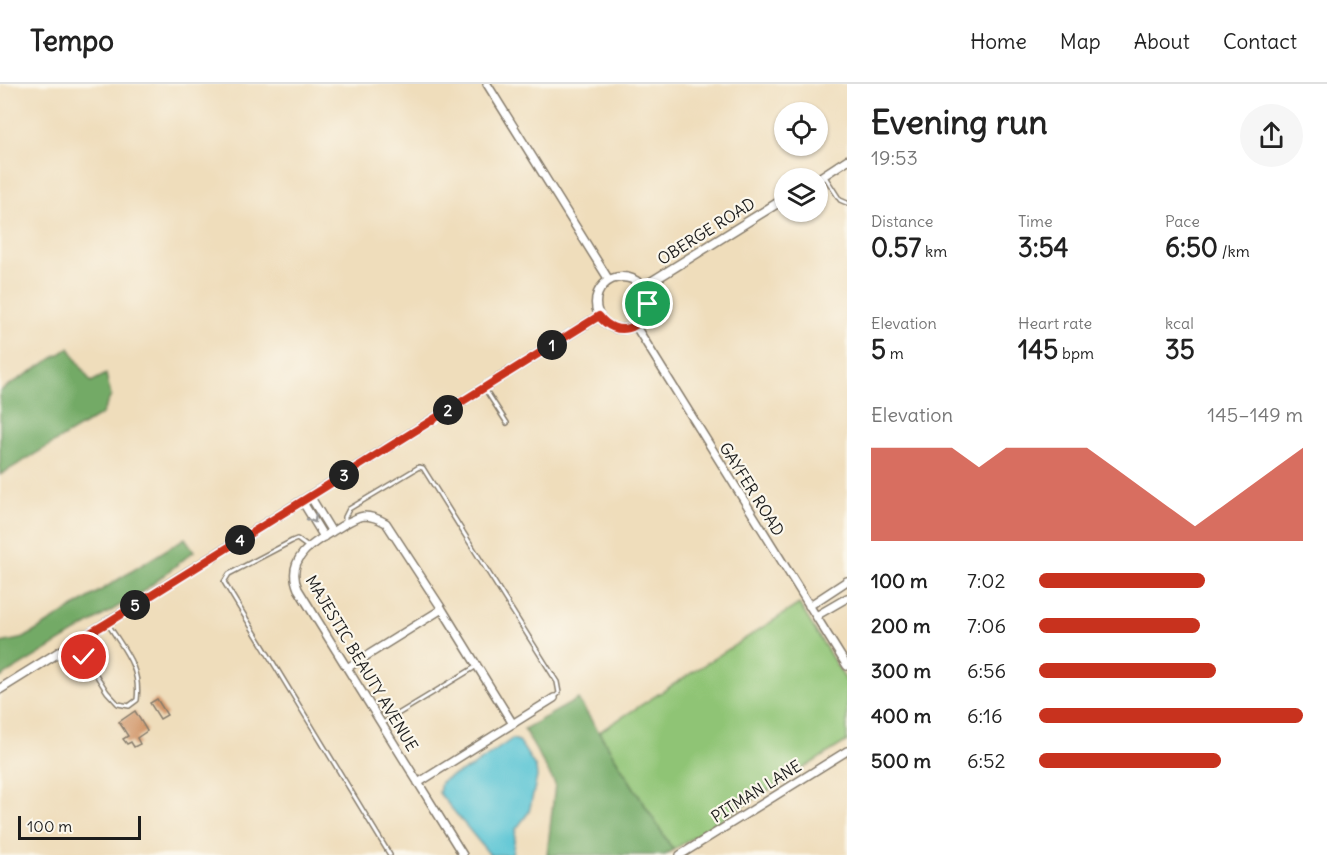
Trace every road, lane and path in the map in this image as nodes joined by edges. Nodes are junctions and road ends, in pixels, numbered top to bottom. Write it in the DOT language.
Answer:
graph roads {
  1 [pos="487,84"];
  2 [pos="846,163"];
  3 [pos="828,173"];
  4 [pos="828,186"];
  5 [pos="847,202"];
  6 [pos="774,206"];
  7 [pos="609,280"];
  8 [pos="643,287"];
  9 [pos="599,316"];
  10 [pos="635,325"];
  11 [pos="484,388"];
  12 [pos="507,423"];
  13 [pos="306,499"];
  14 [pos="345,524"];
  15 [pos="332,532"];
  16 [pos="324,537"];
  17 [pos="308,547"];
  18 [pos="847,581"];
  19 [pos="847,598"];
  20 [pos="809,606"];
  21 [pos="442,609"];
  22 [pos="816,616"];
  23 [pos="107,623"];
  24 [pos="75,642"];
  25 [pos="477,666"];
  26 [pos="847,666"];
  27 [pos="347,668"];
  28 [pos="0,689"];
  29 [pos="554,698"];
  30 [pos="382,724"];
  31 [pos="513,724"];
  32 [pos="847,751"];
  33 [pos="418,783"];
  34 [pos="390,855"];
  35 [pos="463,855"];
  36 [pos="680,855"];
  1 -- 7 [label="street"];
  2 -- 3 [label="street"];
  4 -- 5 [label="lane"];
  6 -- 8 [label="street, OBERGE ROAD"];
  7 -- 8 [label="street"];
  7 -- 9 [label="street"];
  8 -- 10 [label="street"];
  9 -- 10 [label="street"];
  9 -- 11 [label="street"];
  10 -- 20 [label="street, GAYFER ROAD"];
  11 -- 12 [label="lane"];
  11 -- 13 [label="street"];
  13 -- 15 [label="street"];
  13 -- 16 [label="street, one-way"];
  13 -- 23 [label="street"];
  14 -- 15 [label="street"];
  14 -- 21 [label="street"];
  14 -- 29 [label="lane"];
  15 -- 16 [label="street"];
  16 -- 17 [label="street"];
  17 -- 27 [label="street, MAJESTIC BEAUTY AVENUE"];
  17 -- 34 [label="lane"];
  18 -- 20 [label="street"];
  19 -- 22 [label="street"];
  20 -- 22 [label="street, GAYFER ROAD"];
  21 -- 25 [label="street"];
  21 -- 27 [label="street"];
  22 -- 26 [label="street, GAYFER ROAD"];
  23 -- 24 [label="street"];
  23 -- 24 [label="lane"];
  24 -- 28 [label="street"];
  25 -- 30 [label="lane"];
  25 -- 31 [label="street"];
  27 -- 30 [label="street, MAJESTIC BEAUTY AVENUE"];
  29 -- 31 [label="street"];
  30 -- 33 [label="street, MAJESTIC BEAUTY AVENUE"];
  31 -- 33 [label="street"];
  32 -- 36 [label="street, PITMAN LANE"];
  33 -- 35 [label="street, MAJESTIC BEAUTY AVENUE"];
}
